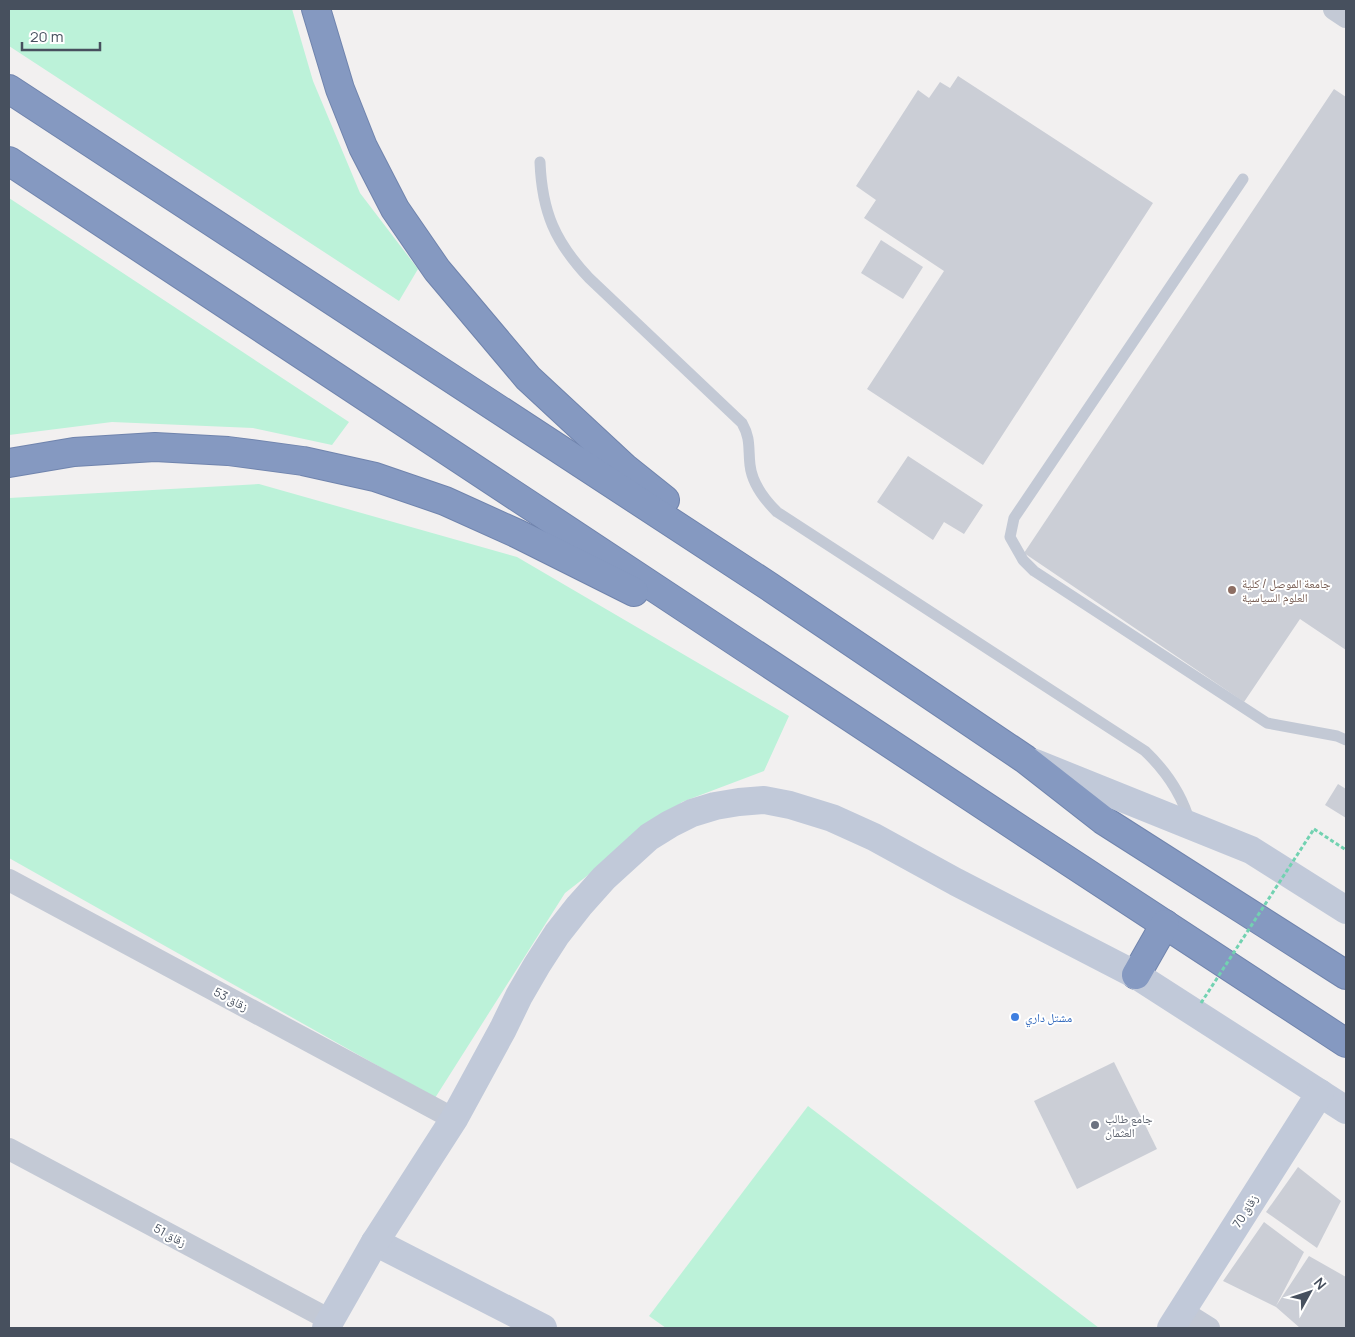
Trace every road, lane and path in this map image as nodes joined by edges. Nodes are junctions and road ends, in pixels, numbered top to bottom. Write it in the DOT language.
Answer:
graph roads {
  1 [pos="316,9"];
  2 [pos="1334,9"];
  3 [pos="1346,17"];
  4 [pos="9,89"];
  5 [pos="9,161"];
  6 [pos="540,162"];
  7 [pos="1242,179"];
  8 [pos="9,463"];
  9 [pos="770,587"];
  10 [pos="755,655"];
  11 [pos="1346,740"];
  12 [pos="1025,759"];
  13 [pos="1191,825"];
  14 [pos="1346,850"];
  15 [pos="9,880"];
  16 [pos="1346,910"];
  17 [pos="1165,924"];
  18 [pos="1136,975"];
  19 [pos="1346,975"];
  20 [pos="1201,1003"];
  21 [pos="1346,1043"];
  22 [pos="1320,1093"];
  23 [pos="1346,1110"];
  24 [pos="454,1119"];
  25 [pos="9,1149"];
  26 [pos="375,1242"];
  27 [pos="1176,1319"];
  28 [pos="328,1324"];
  29 [pos="543,1328"];
  30 [pos="1210,1328"];
  1 -- 9 [label="highway"];
  2 -- 3 [label="street"];
  4 -- 9 [label="highway"];
  5 -- 10 [label="highway"];
  6 -- 13 [label="lane"];
  7 -- 11 [label="lane"];
  8 -- 10 [label="highway"];
  9 -- 12 [label="highway"];
  10 -- 17 [label="highway"];
  12 -- 13 [label="street"];
  12 -- 19 [label="highway"];
  13 -- 16 [label="street"];
  14 -- 20 [label="path, bridge"];
  15 -- 24 [label="street, زقاق 53"];
  17 -- 18 [label="highway"];
  17 -- 21 [label="highway"];
  18 -- 22 [label="street"];
  18 -- 24 [label="street"];
  22 -- 23 [label="street"];
  22 -- 27 [label="street, زقاق 70"];
  24 -- 26 [label="street"];
  25 -- 28 [label="street, زقاق 51"];
  26 -- 28 [label="street"];
  26 -- 29 [label="street"];
  27 -- 30 [label="street"];
}
